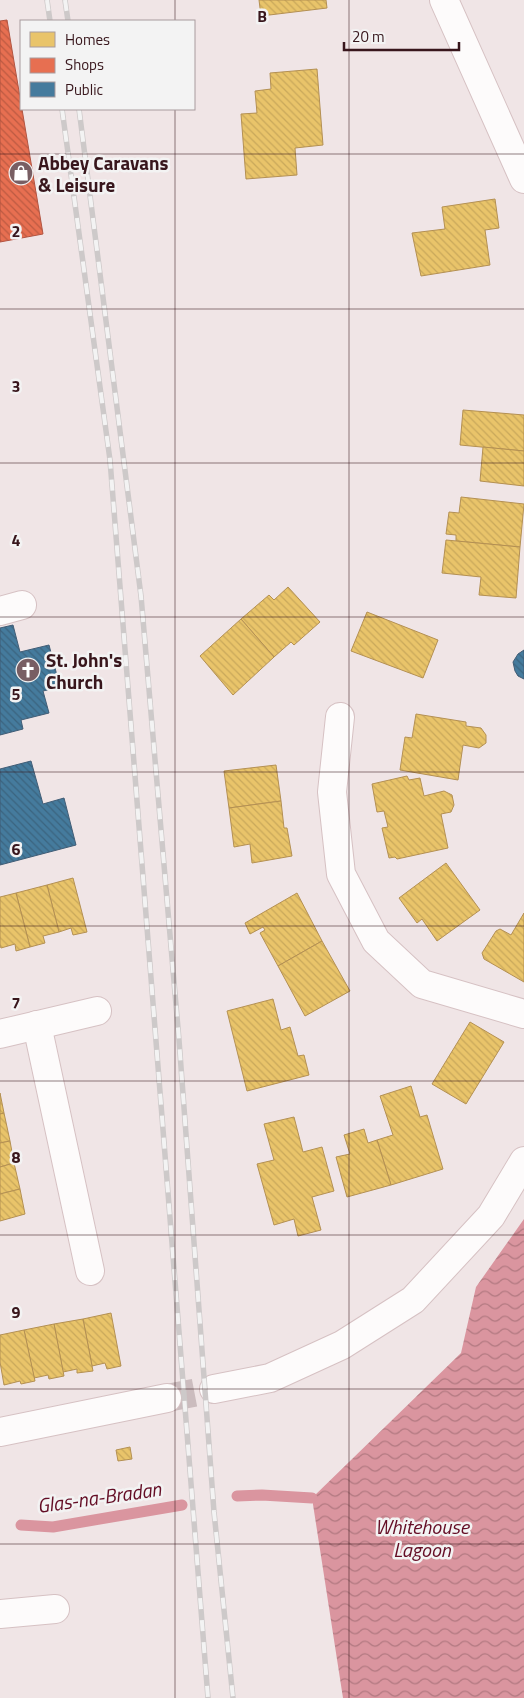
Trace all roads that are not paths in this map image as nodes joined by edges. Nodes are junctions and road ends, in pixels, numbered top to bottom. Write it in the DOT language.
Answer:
graph roads {
  1 [pos="444,0"];
  2 [pos="524,179"];
  3 [pos="340,717"];
  4 [pos="97,1011"];
  5 [pos="524,1014"];
  6 [pos="37,1025"];
  7 [pos="0,1034"];
  8 [pos="524,1161"];
  9 [pos="90,1271"];
  10 [pos="214,1389"];
  11 [pos="167,1398"];
  12 [pos="0,1432"];
  13 [pos="55,1609"];
  14 [pos="0,1614"];
  1 -- 2 [label="street"];
  3 -- 5 [label="street"];
  4 -- 6 [label="street"];
  6 -- 7 [label="street"];
  6 -- 9 [label="street"];
  8 -- 10 [label="street"];
  11 -- 12 [label="street"];
  13 -- 14 [label="street"];
}
